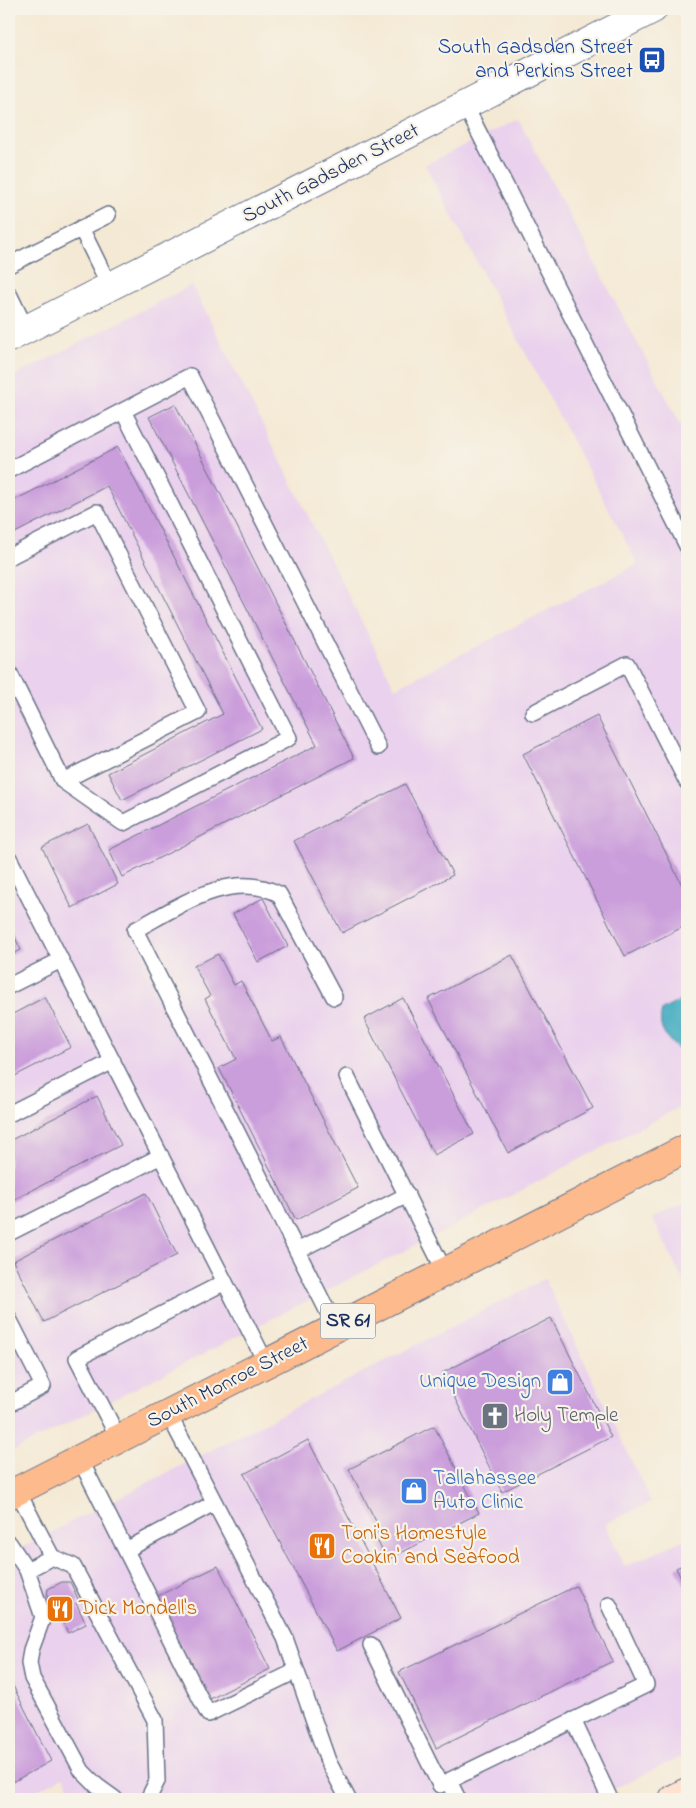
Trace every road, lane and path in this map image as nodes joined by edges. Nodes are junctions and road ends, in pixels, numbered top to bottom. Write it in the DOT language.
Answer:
graph roads {
  1 [pos="653,9"];
  2 [pos="465,105"];
  3 [pos="108,215"];
  4 [pos="81,228"];
  5 [pos="9,265"];
  6 [pos="110,287"];
  7 [pos="9,294"];
  8 [pos="18,334"];
  9 [pos="123,411"];
  10 [pos="9,470"];
  11 [pos="687,546"];
  12 [pos="9,557"];
  13 [pos="9,672"];
  14 [pos="533,713"];
  15 [pos="378,747"];
  16 [pos="63,781"];
  17 [pos="687,782"];
  18 [pos="9,858"];
  19 [pos="13,876"];
  20 [pos="61,960"];
  21 [pos="9,986"];
  22 [pos="334,997"];
  23 [pos="113,1061"];
  24 [pos="347,1078"];
  25 [pos="9,1114"];
  26 [pos="687,1148"];
  27 [pos="161,1156"];
  28 [pos="406,1195"];
  29 [pos="9,1233"];
  30 [pos="297,1251"];
  31 [pos="445,1272"];
  32 [pos="225,1282"];
  33 [pos="9,1319"];
  34 [pos="336,1328"];
  35 [pos="266,1363"];
  36 [pos="9,1404"];
  37 [pos="168,1414"];
  38 [pos="119,1439"];
  39 [pos="80,1459"];
  40 [pos="13,1493"];
  41 [pos="214,1503"];
  42 [pos="9,1543"];
  43 [pos="126,1550"];
  44 [pos="52,1557"];
  45 [pos="27,1570"];
  46 [pos="609,1605"];
  47 [pos="371,1645"];
  48 [pos="296,1671"];
  49 [pos="573,1720"];
  50 [pos="449,1781"];
  51 [pos="687,1792"];
  52 [pos="115,1799"];
  53 [pos="148,1799"];
  54 [pos="348,1799"];
  55 [pos="458,1799"];
  56 [pos="610,1799"];
  57 [pos="673,1799"];
  1 -- 2 [label="street, South Gadsden Street"];
  2 -- 6 [label="street, South Gadsden Street"];
  2 -- 11 [label="lane"];
  3 -- 4 [label="lane"];
  4 -- 5 [label="lane"];
  4 -- 6 [label="lane"];
  6 -- 8 [label="street, South Gadsden Street"];
  7 -- 8 [label="lane"];
  9 -- 10 [label="lane"];
  9 -- 15 [label="lane"];
  9 -- 16 [label="lane"];
  12 -- 16 [label="lane"];
  13 -- 16 [label="lane"];
  14 -- 17 [label="lane"];
  18 -- 19 [label="lane"];
  19 -- 20 [label="lane"];
  20 -- 21 [label="lane"];
  20 -- 23 [label="lane"];
  22 -- 30 [label="lane"];
  23 -- 25 [label="lane"];
  23 -- 27 [label="lane"];
  24 -- 28 [label="lane"];
  26 -- 31 [label="main road, South Monroe Street / SR 61"];
  27 -- 29 [label="lane"];
  27 -- 32 [label="lane"];
  28 -- 30 [label="lane"];
  28 -- 31 [label="lane"];
  30 -- 34 [label="lane"];
  31 -- 34 [label="main road, South Monroe Street / SR 61"];
  32 -- 35 [label="lane"];
  32 -- 38 [label="lane"];
  33 -- 36 [label="lane"];
  34 -- 35 [label="main road, South Monroe Street / SR 61"];
  35 -- 37 [label="main road, South Monroe Street / SR 61"];
  37 -- 38 [label="main road, South Monroe Street / SR 61"];
  37 -- 41 [label="lane"];
  38 -- 39 [label="main road, South Monroe Street / SR 61"];
  39 -- 40 [label="main road, South Monroe Street / SR 61"];
  39 -- 43 [label="lane"];
  40 -- 44 [label="lane"];
  41 -- 43 [label="lane"];
  41 -- 48 [label="lane"];
  42 -- 45 [label="lane"];
  43 -- 48 [label="lane"];
  44 -- 45 [label="lane"];
  44 -- 53 [label="lane"];
  45 -- 52 [label="lane"];
  46 -- 49 [label="lane"];
  47 -- 50 [label="lane"];
  48 -- 54 [label="lane"];
  49 -- 50 [label="lane"];
  49 -- 56 [label="lane"];
  50 -- 55 [label="lane"];
  51 -- 57 [label="main road"];
}
